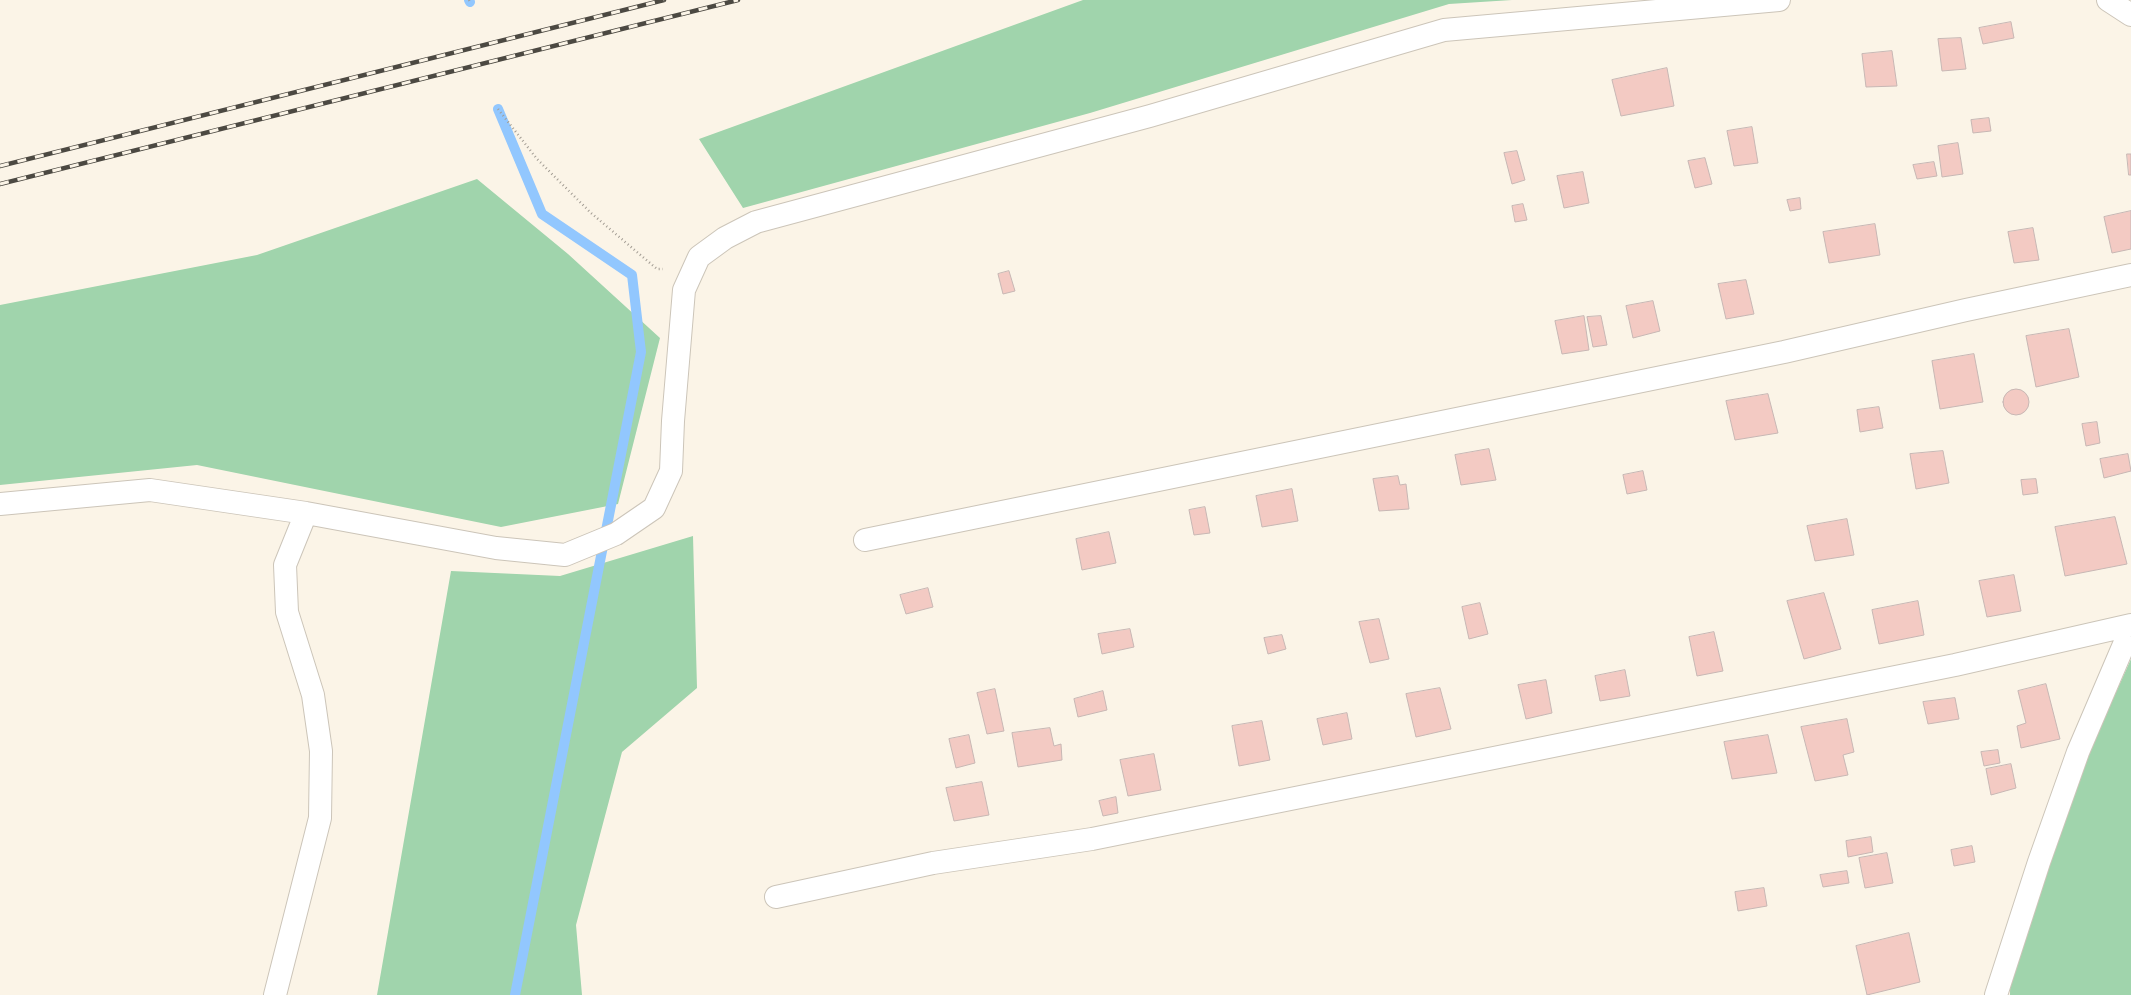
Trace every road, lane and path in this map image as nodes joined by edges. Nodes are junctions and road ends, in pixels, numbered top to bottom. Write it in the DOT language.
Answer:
graph roads {
  1 [pos="1779,0"];
  2 [pos="2108,0"];
  3 [pos="2131,15"];
  4 [pos="498,109"];
  5 [pos="693,271"];
  6 [pos="2131,275"];
  7 [pos="0,504"];
  8 [pos="306,513"];
  9 [pos="865,540"];
  10 [pos="2131,627"];
  11 [pos="776,897"];
  12 [pos="275,995"];
  13 [pos="1996,995"];
  1 -- 5 [label="street"];
  2 -- 3 [label="street"];
  4 -- 5 [label="path"];
  5 -- 8 [label="street"];
  6 -- 9 [label="street"];
  7 -- 8 [label="street"];
  8 -- 12 [label="street"];
  10 -- 11 [label="street"];
  10 -- 13 [label="street"];
}
